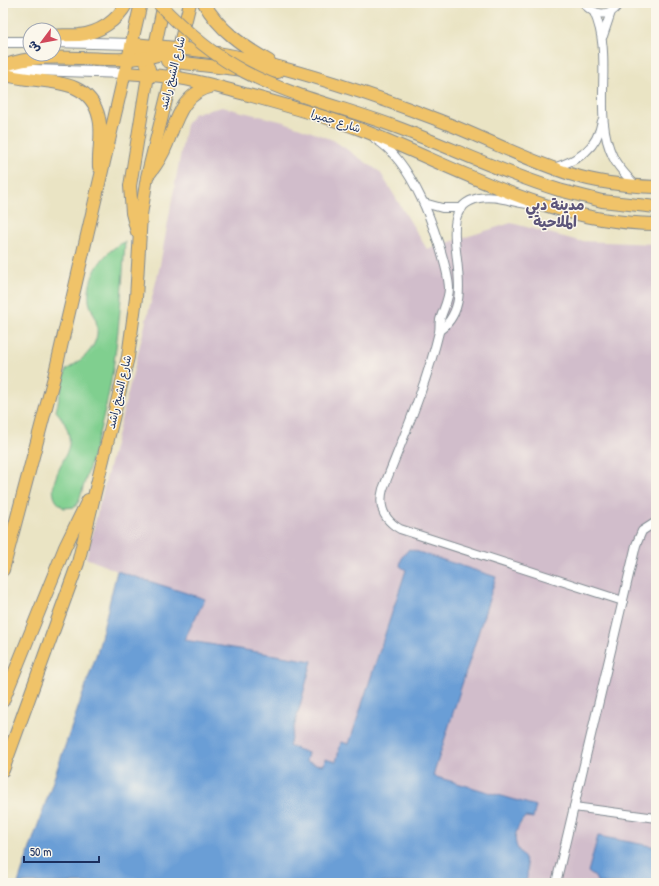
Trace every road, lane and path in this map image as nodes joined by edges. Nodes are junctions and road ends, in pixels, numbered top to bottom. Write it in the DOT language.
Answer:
graph roads {
  1 [pos="127,3"];
  2 [pos="141,3"];
  3 [pos="158,3"];
  4 [pos="164,3"];
  5 [pos="190,3"];
  6 [pos="204,3"];
  7 [pos="584,3"];
  8 [pos="620,4"];
  9 [pos="594,12"];
  10 [pos="611,12"];
  11 [pos="62,35"];
  12 [pos="3,42"];
  13 [pos="22,42"];
  14 [pos="62,42"];
  15 [pos="602,43"];
  16 [pos="132,44"];
  17 [pos="178,48"];
  18 [pos="128,59"];
  19 [pos="152,60"];
  20 [pos="176,61"];
  21 [pos="3,66"];
  22 [pos="3,69"];
  23 [pos="290,71"];
  24 [pos="125,73"];
  25 [pos="3,74"];
  26 [pos="171,77"];
  27 [pos="215,86"];
  28 [pos="603,114"];
  29 [pos="361,129"];
  30 [pos="553,168"];
  31 [pos="147,177"];
  32 [pos="101,178"];
  33 [pos="636,186"];
  34 [pos="656,187"];
  35 [pos="424,203"];
  36 [pos="547,205"];
  37 [pos="656,207"];
  38 [pos="462,208"];
  39 [pos="656,224"];
  40 [pos="139,239"];
  41 [pos="440,330"];
  42 [pos="98,480"];
  43 [pos="656,522"];
  44 [pos="3,570"];
  45 [pos="623,601"];
  46 [pos="3,701"];
  47 [pos="3,770"];
  48 [pos="574,807"];
  49 [pos="656,818"];
  50 [pos="556,883"];
  1 -- 11 [label="main road"];
  2 -- 16 [label="main road"];
  3 -- 37 [label="main road, bridge"];
  4 -- 19 [label="main road"];
  5 -- 17 [label="main road, شارع الشيخ راشد"];
  6 -- 23 [label="main road"];
  7 -- 9 [label="street"];
  8 -- 10 [label="street"];
  9 -- 10 [label="street"];
  9 -- 15 [label="street"];
  10 -- 15 [label="street"];
  12 -- 13 [label="street"];
  14 -- 16 [label="street"];
  15 -- 28 [label="street"];
  16 -- 18 [label="main road"];
  16 -- 19 [label="main road"];
  17 -- 19 [label="main road, شارع جميرا"];
  17 -- 20 [label="main road, شارع الشيخ راشد"];
  17 -- 23 [label="main road, شارع جميرا"];
  18 -- 19 [label="main road"];
  18 -- 21 [label="main road"];
  18 -- 24 [label="main road"];
  19 -- 20 [label="main road"];
  19 -- 24 [label="main road, شارع جميرا"];
  19 -- 26 [label="main road, شارع جميرا"];
  19 -- 40 [label="main road"];
  20 -- 23 [label="main road"];
  20 -- 26 [label="main road, شارع الشيخ راشد"];
  22 -- 24 [label="street, شارع جميرا"];
  23 -- 30 [label="main road, شارع جميرا"];
  24 -- 32 [label="main road"];
  25 -- 32 [label="main road"];
  26 -- 27 [label="main road, شارع جميرا"];
  26 -- 31 [label="main road, شارع الشيخ راشد"];
  27 -- 29 [label="main road, شارع جميرا"];
  27 -- 31 [label="main road"];
  28 -- 30 [label="street"];
  28 -- 33 [label="street"];
  29 -- 35 [label="street"];
  29 -- 36 [label="main road, شارع جميرا"];
  30 -- 33 [label="main road, شارع جميرا"];
  31 -- 40 [label="main road, شارع الشيخ راشد"];
  32 -- 44 [label="main road"];
  33 -- 34 [label="main road, شارع جميرا"];
  35 -- 38 [label="street"];
  35 -- 41 [label="street"];
  36 -- 38 [label="street"];
  36 -- 39 [label="main road, شارع جميرا"];
  38 -- 41 [label="street"];
  40 -- 42 [label="main road, شارع الشيخ راشد"];
  41 -- 45 [label="street"];
  42 -- 46 [label="main road"];
  42 -- 47 [label="main road, شارع الشيخ راشد"];
  43 -- 45 [label="street"];
  45 -- 48 [label="street"];
  48 -- 49 [label="street"];
  48 -- 50 [label="street"];
}
